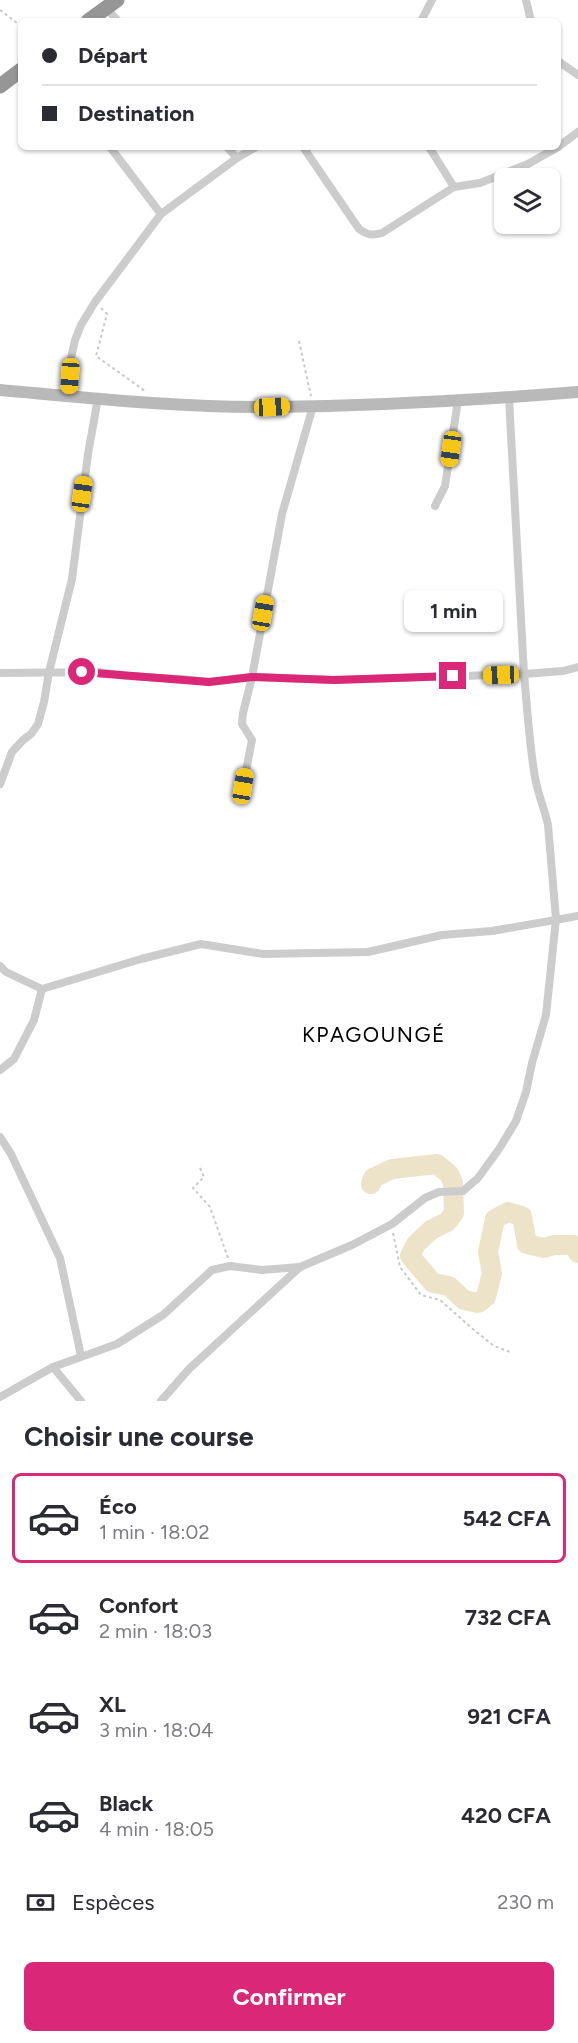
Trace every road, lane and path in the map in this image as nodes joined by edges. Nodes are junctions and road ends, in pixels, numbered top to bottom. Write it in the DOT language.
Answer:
graph roads {
  1 [pos="432,0"];
  2 [pos="526,0"];
  3 [pos="112,4"];
  4 [pos="0,10"];
  5 [pos="92,18"];
  6 [pos="423,18"];
  7 [pos="530,18"];
  8 [pos="18,24"];
  9 [pos="561,63"];
  10 [pos="18,72"];
  11 [pos="578,75"];
  12 [pos="0,86"];
  13 [pos="578,132"];
  14 [pos="561,145"];
  15 [pos="112,150"];
  16 [pos="230,150"];
  17 [pos="251,150"];
  18 [pos="305,150"];
  19 [pos="431,150"];
  20 [pos="553,150"];
  21 [pos="237,158"];
  22 [pos="454,187"];
  23 [pos="160,214"];
  24 [pos="95,302"];
  25 [pos="299,341"];
  26 [pos="0,390"];
  27 [pos="578,392"];
  28 [pos="69,396"];
  29 [pos="98,398"];
  30 [pos="509,398"];
  31 [pos="458,400"];
  32 [pos="162,403"];
  33 [pos="313,406"];
  34 [pos="435,506"];
  35 [pos="578,667"];
  36 [pos="49,672"];
  37 [pos="0,673"];
  38 [pos="524,674"];
  39 [pos="252,677"];
  40 [pos="0,784"];
  41 [pos="243,786"];
  42 [pos="578,916"];
  43 [pos="556,919"];
  44 [pos="0,966"];
  45 [pos="42,989"];
  46 [pos="0,1070"];
  47 [pos="0,1137"];
  48 [pos="200,1168"];
  49 [pos="392,1224"];
  50 [pos="230,1266"];
  51 [pos="300,1267"];
  52 [pos="510,1352"];
  53 [pos="81,1356"];
  54 [pos="54,1366"];
  55 [pos="0,1397"];
  56 [pos="81,1401"];
  57 [pos="161,1401"];
  1 -- 6 [label="street"];
  2 -- 7 [label="street"];
  3 -- 5 [label="highway"];
  4 -- 8 [label="path"];
  9 -- 11 [label="street"];
  10 -- 12 [label="highway"];
  13 -- 14 [label="street"];
  15 -- 23 [label="street"];
  16 -- 21 [label="street"];
  17 -- 21 [label="street"];
  18 -- 22 [label="street"];
  19 -- 22 [label="street"];
  20 -- 22 [label="street"];
  21 -- 23 [label="street"];
  23 -- 24 [label="street"];
  24 -- 28 [label="street"];
  24 -- 32 [label="path"];
  25 -- 33 [label="path"];
  26 -- 28 [label="street"];
  27 -- 30 [label="street"];
  28 -- 29 [label="street"];
  29 -- 32 [label="street"];
  29 -- 36 [label="street"];
  30 -- 31 [label="street"];
  30 -- 38 [label="street"];
  31 -- 33 [label="street"];
  31 -- 34 [label="street"];
  32 -- 33 [label="street"];
  33 -- 39 [label="street"];
  35 -- 38 [label="street"];
  36 -- 37 [label="street"];
  36 -- 39 [label="street"];
  36 -- 40 [label="street"];
  38 -- 39 [label="street"];
  38 -- 43 [label="street"];
  39 -- 41 [label="street"];
  42 -- 43 [label="street"];
  43 -- 45 [label="street"];
  43 -- 49 [label="street"];
  44 -- 45 [label="street"];
  45 -- 46 [label="street"];
  47 -- 53 [label="street"];
  48 -- 50 [label="path"];
  49 -- 51 [label="street"];
  49 -- 52 [label="path"];
  50 -- 51 [label="street"];
  50 -- 53 [label="street"];
  51 -- 57 [label="street"];
  53 -- 54 [label="street"];
  54 -- 55 [label="street"];
  54 -- 56 [label="street"];
}
